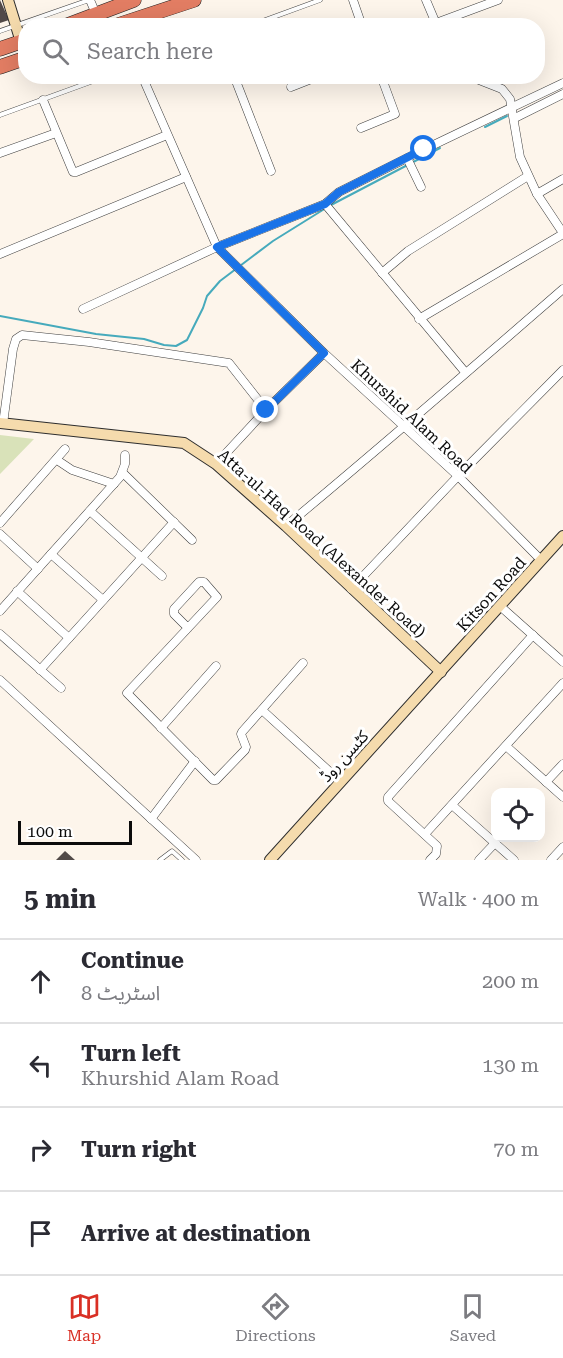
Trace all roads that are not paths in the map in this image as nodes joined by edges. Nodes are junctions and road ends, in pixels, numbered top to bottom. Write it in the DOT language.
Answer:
graph roads {
  1 [pos="8,0"];
  2 [pos="89,0"];
  3 [pos="134,0"];
  4 [pos="182,0"];
  5 [pos="194,0"];
  6 [pos="320,0"];
  7 [pos="353,0"];
  8 [pos="426,0"];
  9 [pos="498,0"];
  10 [pos="153,12"];
  11 [pos="96,14"];
  12 [pos="34,18"];
  13 [pos="86,18"];
  14 [pos="137,18"];
  15 [pos="271,18"];
  16 [pos="359,18"];
  17 [pos="434,18"];
  18 [pos="452,18"];
  19 [pos="16,24"];
  20 [pos="18,29"];
  21 [pos="0,31"];
  22 [pos="18,43"];
  23 [pos="0,49"];
  24 [pos="18,60"];
  25 [pos="0,67"];
  26 [pos="563,83"];
  27 [pos="86,84"];
  28 [pos="145,84"];
  29 [pos="237,84"];
  30 [pos="299,84"];
  31 [pos="384,84"];
  32 [pos="489,84"];
  33 [pos="291,87"];
  34 [pos="563,94"];
  35 [pos="43,100"];
  36 [pos="513,106"];
  37 [pos="0,115"];
  38 [pos="515,122"];
  39 [pos="361,128"];
  40 [pos="57,133"];
  41 [pos="167,135"];
  42 [pos="0,153"];
  43 [pos="409,162"];
  44 [pos="271,171"];
  45 [pos="528,176"];
  46 [pos="186,177"];
  47 [pos="563,179"];
  48 [pos="421,187"];
  49 [pos="537,194"];
  50 [pos="328,207"];
  51 [pos="563,233"];
  52 [pos="217,247"];
  53 [pos="0,254"];
  54 [pos="382,273"];
  55 [pos="563,289"];
  56 [pos="83,309"];
  57 [pos="419,319"];
  58 [pos="324,353"];
  59 [pos="563,370"];
  60 [pos="465,372"];
  61 [pos="266,410"];
  62 [pos="1,423"];
  63 [pos="406,427"];
  64 [pos="65,449"];
  65 [pos="124,455"];
  66 [pos="57,460"];
  67 [pos="216,464"];
  68 [pos="123,473"];
  69 [pos="458,476"];
  70 [pos="114,484"];
  71 [pos="90,511"];
  72 [pos="174,522"];
  73 [pos="0,523"];
  74 [pos="286,526"];
  75 [pos="0,534"];
  76 [pos="563,536"];
  77 [pos="192,540"];
  78 [pos="51,554"];
  79 [pos="142,557"];
  80 [pos="541,560"];
  81 [pos="38,569"];
  82 [pos="162,576"];
  83 [pos="351,589"];
  84 [pos="17,591"];
  85 [pos="103,600"];
  86 [pos="500,606"];
  87 [pos="0,611"];
  88 [pos="188,628"];
  89 [pos="0,634"];
  90 [pos="533,635"];
  91 [pos="69,638"];
  92 [pos="563,662"];
  93 [pos="303,663"];
  94 [pos="216,666"];
  95 [pos="40,670"];
  96 [pos="441,672"];
  97 [pos="0,680"];
  98 [pos="563,683"];
  99 [pos="61,688"];
  100 [pos="262,710"];
  101 [pos="161,728"];
  102 [pos="506,746"];
  103 [pos="195,761"];
  104 [pos="563,764"];
  105 [pos="341,782"];
  106 [pos="546,782"];
  107 [pos="563,797"];
  108 [pos="453,805"];
  109 [pos="151,819"];
  110 [pos="426,834"];
  111 [pos="495,843"];
  112 [pos="563,847"];
  113 [pos="160,860"];
  114 [pos="182,860"];
  115 [pos="196,860"];
  116 [pos="270,860"];
  117 [pos="430,860"];
  118 [pos="479,860"];
  119 [pos="514,860"];
  120 [pos="551,860"];
  1 -- 19 [label="street"];
  2 -- 11 [label="street"];
  2 -- 12 [label="lane"];
  3 -- 11 [label="highway"];
  4 -- 10 [label="highway"];
  5 -- 10 [label="highway"];
  6 -- 15 [label="lane"];
  7 -- 16 [label="street"];
  8 -- 17 [label="street"];
  9 -- 18 [label="street"];
  10 -- 14 [label="highway"];
  11 -- 13 [label="highway"];
  19 -- 20 [label="street"];
  19 -- 21 [label="lane"];
  22 -- 23 [label="highway"];
  24 -- 25 [label="highway"];
  26 -- 36 [label="street"];
  27 -- 35 [label="lane"];
  28 -- 41 [label="street, Khurshid Alam Road"];
  29 -- 44 [label="street"];
  30 -- 33 [label="street"];
  31 -- 39 [label="street"];
  32 -- 36 [label="street"];
  34 -- 38 [label="street"];
  35 -- 37 [label="lane"];
  35 -- 40 [label="street"];
  36 -- 38 [label="street"];
  36 -- 43 [label="street"];
  38 -- 45 [label="street"];
  40 -- 41 [label="street"];
  40 -- 42 [label="street"];
  41 -- 46 [label="street, Khurshid Alam Road"];
  43 -- 48 [label="street"];
  43 -- 50 [label="street"];
  45 -- 49 [label="street"];
  45 -- 54 [label="street"];
  46 -- 52 [label="street, Khurshid Alam Road"];
  46 -- 53 [label="street"];
  47 -- 49 [label="street"];
  49 -- 51 [label="street"];
  50 -- 52 [label="street"];
  50 -- 54 [label="street"];
  51 -- 57 [label="street"];
  52 -- 56 [label="street"];
  52 -- 58 [label="street, Khurshid Alam Road"];
  54 -- 57 [label="street"];
  55 -- 60 [label="street"];
  57 -- 60 [label="street"];
  58 -- 61 [label="street"];
  58 -- 63 [label="street, Khurshid Alam Road"];
  59 -- 69 [label="street"];
  60 -- 63 [label="street"];
  61 -- 62 [label="street"];
  61 -- 67 [label="street"];
  62 -- 67 [label="street, Atta-ul-Haq Road (Alexander Road)"];
  63 -- 69 [label="street, Khurshid Alam Road"];
  63 -- 74 [label="street"];
  64 -- 66 [label="street"];
  65 -- 68 [label="street"];
  66 -- 70 [label="street"];
  66 -- 73 [label="street"];
  67 -- 74 [label="street, Atta-ul-Haq Road (Alexander Road)"];
  68 -- 70 [label="street"];
  68 -- 72 [label="street"];
  69 -- 80 [label="street, Khurshid Alam Road"];
  69 -- 83 [label="street"];
  70 -- 71 [label="street"];
  71 -- 78 [label="street"];
  71 -- 79 [label="street"];
  72 -- 77 [label="street"];
  72 -- 79 [label="street"];
  74 -- 83 [label="street, Atta-ul-Haq Road (Alexander Road)"];
  75 -- 81 [label="street"];
  76 -- 80 [label="street, Kitson Road"];
  78 -- 81 [label="street"];
  78 -- 85 [label="street"];
  79 -- 82 [label="street"];
  79 -- 85 [label="street"];
  80 -- 86 [label="street, Kitson Road"];
  81 -- 84 [label="street"];
  83 -- 96 [label="street, Atta-ul-Haq Road (Alexander Road)"];
  84 -- 87 [label="street"];
  84 -- 91 [label="street"];
  85 -- 91 [label="street"];
  86 -- 90 [label="street"];
  86 -- 96 [label="street, Kitson Road"];
  88 -- 88 [label="street"];
  88 -- 101 [label="street"];
  89 -- 95 [label="street"];
  90 -- 92 [label="street"];
  90 -- 110 [label="street"];
  91 -- 95 [label="street"];
  93 -- 100 [label="street"];
  94 -- 101 [label="street"];
  95 -- 99 [label="street"];
  96 -- 105 [label="street, کٹسن روڈ"];
  97 -- 109 [label="street"];
  98 -- 102 [label="street"];
  100 -- 103 [label="street"];
  100 -- 105 [label="street"];
  101 -- 103 [label="street"];
  102 -- 106 [label="street"];
  102 -- 108 [label="street"];
  103 -- 109 [label="street"];
  104 -- 106 [label="street"];
  105 -- 116 [label="street, کٹسن روڈ"];
  106 -- 107 [label="street"];
  108 -- 110 [label="street"];
  108 -- 111 [label="street"];
  109 -- 115 [label="street"];
  110 -- 117 [label="street"];
  111 -- 118 [label="street"];
  111 -- 119 [label="street"];
  112 -- 120 [label="street"];
  113 -- 114 [label="lane"];
}
